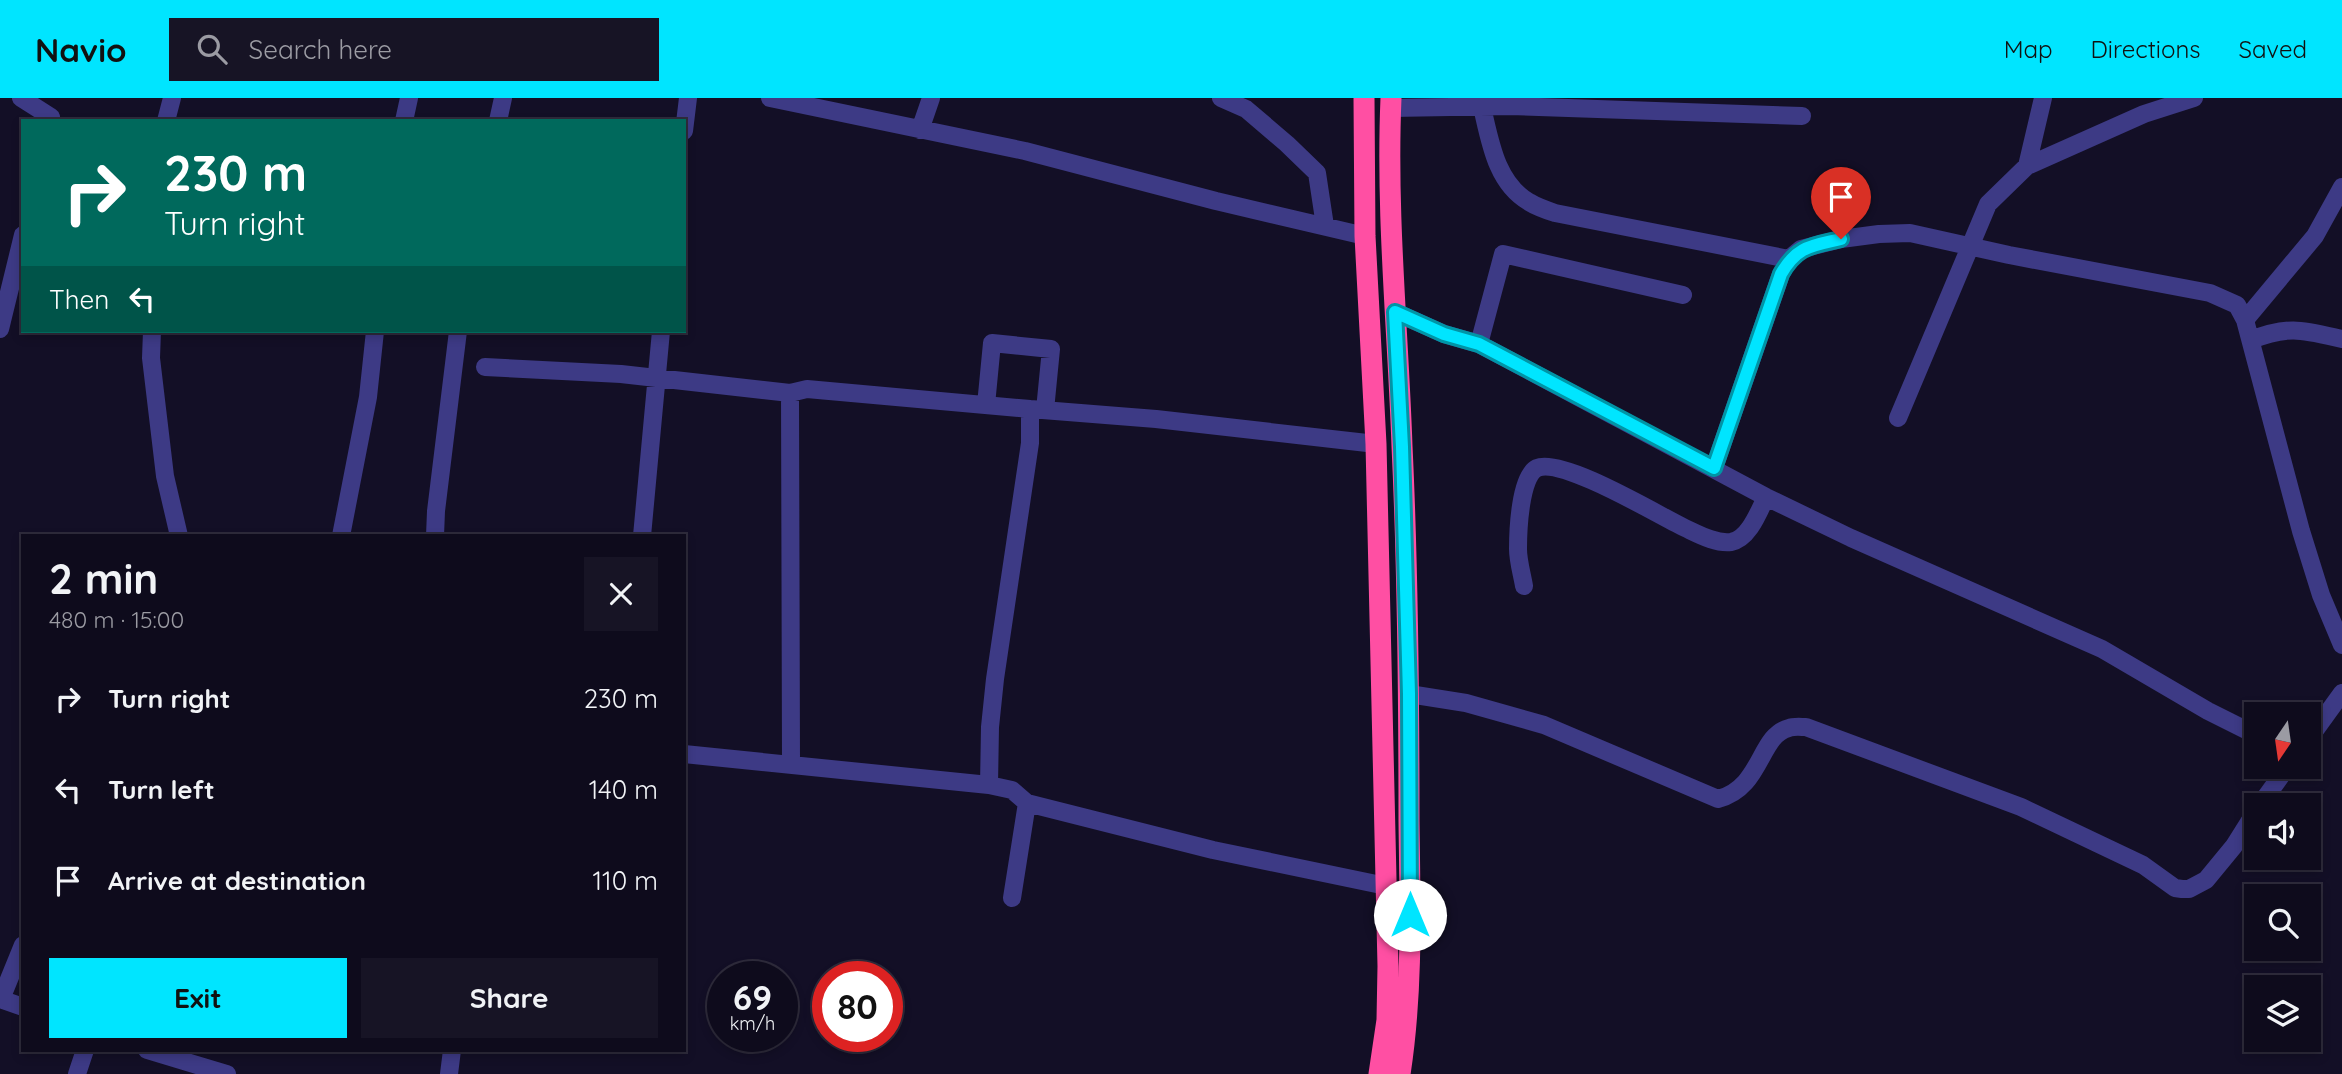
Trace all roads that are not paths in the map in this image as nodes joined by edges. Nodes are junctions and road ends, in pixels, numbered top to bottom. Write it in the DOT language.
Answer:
graph roads {
  1 [pos="21,98"];
  2 [pos="55,98"];
  3 [pos="172,98"];
  4 [pos="409,98"];
  5 [pos="503,98"];
  6 [pos="688,98"];
  7 [pos="770,98"];
  8 [pos="931,98"];
  9 [pos="1221,98"];
  10 [pos="1364,98"];
  11 [pos="2043,98"];
  12 [pos="2194,98"];
  13 [pos="1510,102"];
  14 [pos="1391,103"];
  15 [pos="1482,107"];
  16 [pos="1802,116"];
  17 [pos="51,119"];
  18 [pos="167,119"];
  19 [pos="404,119"];
  20 [pos="498,119"];
  21 [pos="685,119"];
  22 [pos="919,130"];
  23 [pos="2027,166"];
  24 [pos="2342,187"];
  25 [pos="1325,226"];
  26 [pos="1365,236"];
  27 [pos="21,243"];
  28 [pos="1969,246"];
  29 [pos="1789,259"];
  30 [pos="1684,295"];
  31 [pos="1395,312"];
  32 [pos="2245,320"];
  33 [pos="0,329"];
  34 [pos="152,333"];
  35 [pos="375,333"];
  36 [pos="458,333"];
  37 [pos="661,333"];
  38 [pos="2342,339"];
  39 [pos="2251,340"];
  40 [pos="1479,344"];
  41 [pos="485,367"];
  42 [pos="656,377"];
  43 [pos="790,393"];
  44 [pos="986,405"];
  45 [pos="1038,409"];
  46 [pos="1898,418"];
  47 [pos="1376,444"];
  48 [pos="1714,468"];
  49 [pos="1766,497"];
  50 [pos="179,534"];
  51 [pos="341,534"];
  52 [pos="435,534"];
  53 [pos="642,534"];
  54 [pos="1524,586"];
  55 [pos="2342,645"];
  56 [pos="2342,693"];
  57 [pos="1409,694"];
  58 [pos="2321,722"];
  59 [pos="2244,729"];
  60 [pos="686,754"];
  61 [pos="791,765"];
  62 [pos="989,785"];
  63 [pos="1027,803"];
  64 [pos="2244,830"];
  65 [pos="1386,886"];
  66 [pos="1012,898"];
  67 [pos="21,950"];
  68 [pos="0,999"];
  69 [pos="21,1006"];
  70 [pos="84,1052"];
  71 [pos="154,1052"];
  72 [pos="452,1052"];
  73 [pos="77,1074"];
  74 [pos="227,1074"];
  75 [pos="449,1074"];
  76 [pos="1379,1074"];
  77 [pos="1400,1074"];
  1 -- 17 [label="street"];
  2 -- 17 [label="street"];
  3 -- 18 [label="street"];
  4 -- 19 [label="street"];
  5 -- 20 [label="street"];
  6 -- 21 [label="street"];
  7 -- 22 [label="street"];
  8 -- 22 [label="street"];
  9 -- 25 [label="street"];
  10 -- 26 [label="highway"];
  11 -- 23 [label="street"];
  12 -- 23 [label="street"];
  13 -- 15 [label="street"];
  13 -- 16 [label="street"];
  14 -- 15 [label="street"];
  14 -- 31 [label="highway"];
  15 -- 29 [label="street"];
  22 -- 25 [label="street"];
  23 -- 28 [label="street"];
  24 -- 32 [label="street"];
  25 -- 26 [label="street"];
  26 -- 47 [label="highway"];
  27 -- 33 [label="street"];
  28 -- 29 [label="street"];
  28 -- 32 [label="street"];
  28 -- 46 [label="street"];
  29 -- 48 [label="street"];
  30 -- 40 [label="street"];
  31 -- 40 [label="street"];
  31 -- 57 [label="highway"];
  32 -- 39 [label="street"];
  34 -- 50 [label="street"];
  35 -- 51 [label="street"];
  36 -- 52 [label="street"];
  37 -- 42 [label="street"];
  38 -- 39 [label="street"];
  39 -- 55 [label="street"];
  40 -- 48 [label="street"];
  41 -- 42 [label="street"];
  42 -- 43 [label="street"];
  42 -- 53 [label="street"];
  43 -- 44 [label="street"];
  43 -- 61 [label="street"];
  44 -- 45 [label="street"];
  44 -- 45 [label="street"];
  45 -- 47 [label="street"];
  45 -- 62 [label="street"];
  47 -- 65 [label="highway"];
  48 -- 49 [label="street"];
  49 -- 54 [label="street"];
  49 -- 59 [label="street"];
  56 -- 58 [label="street"];
  57 -- 64 [label="street"];
  57 -- 77 [label="highway"];
  60 -- 61 [label="street"];
  61 -- 62 [label="street"];
  62 -- 63 [label="street"];
  63 -- 65 [label="street"];
  63 -- 66 [label="street"];
  65 -- 76 [label="highway"];
  67 -- 68 [label="street"];
  68 -- 69 [label="street"];
  70 -- 73 [label="street"];
  71 -- 74 [label="street"];
  72 -- 75 [label="street"];
}
